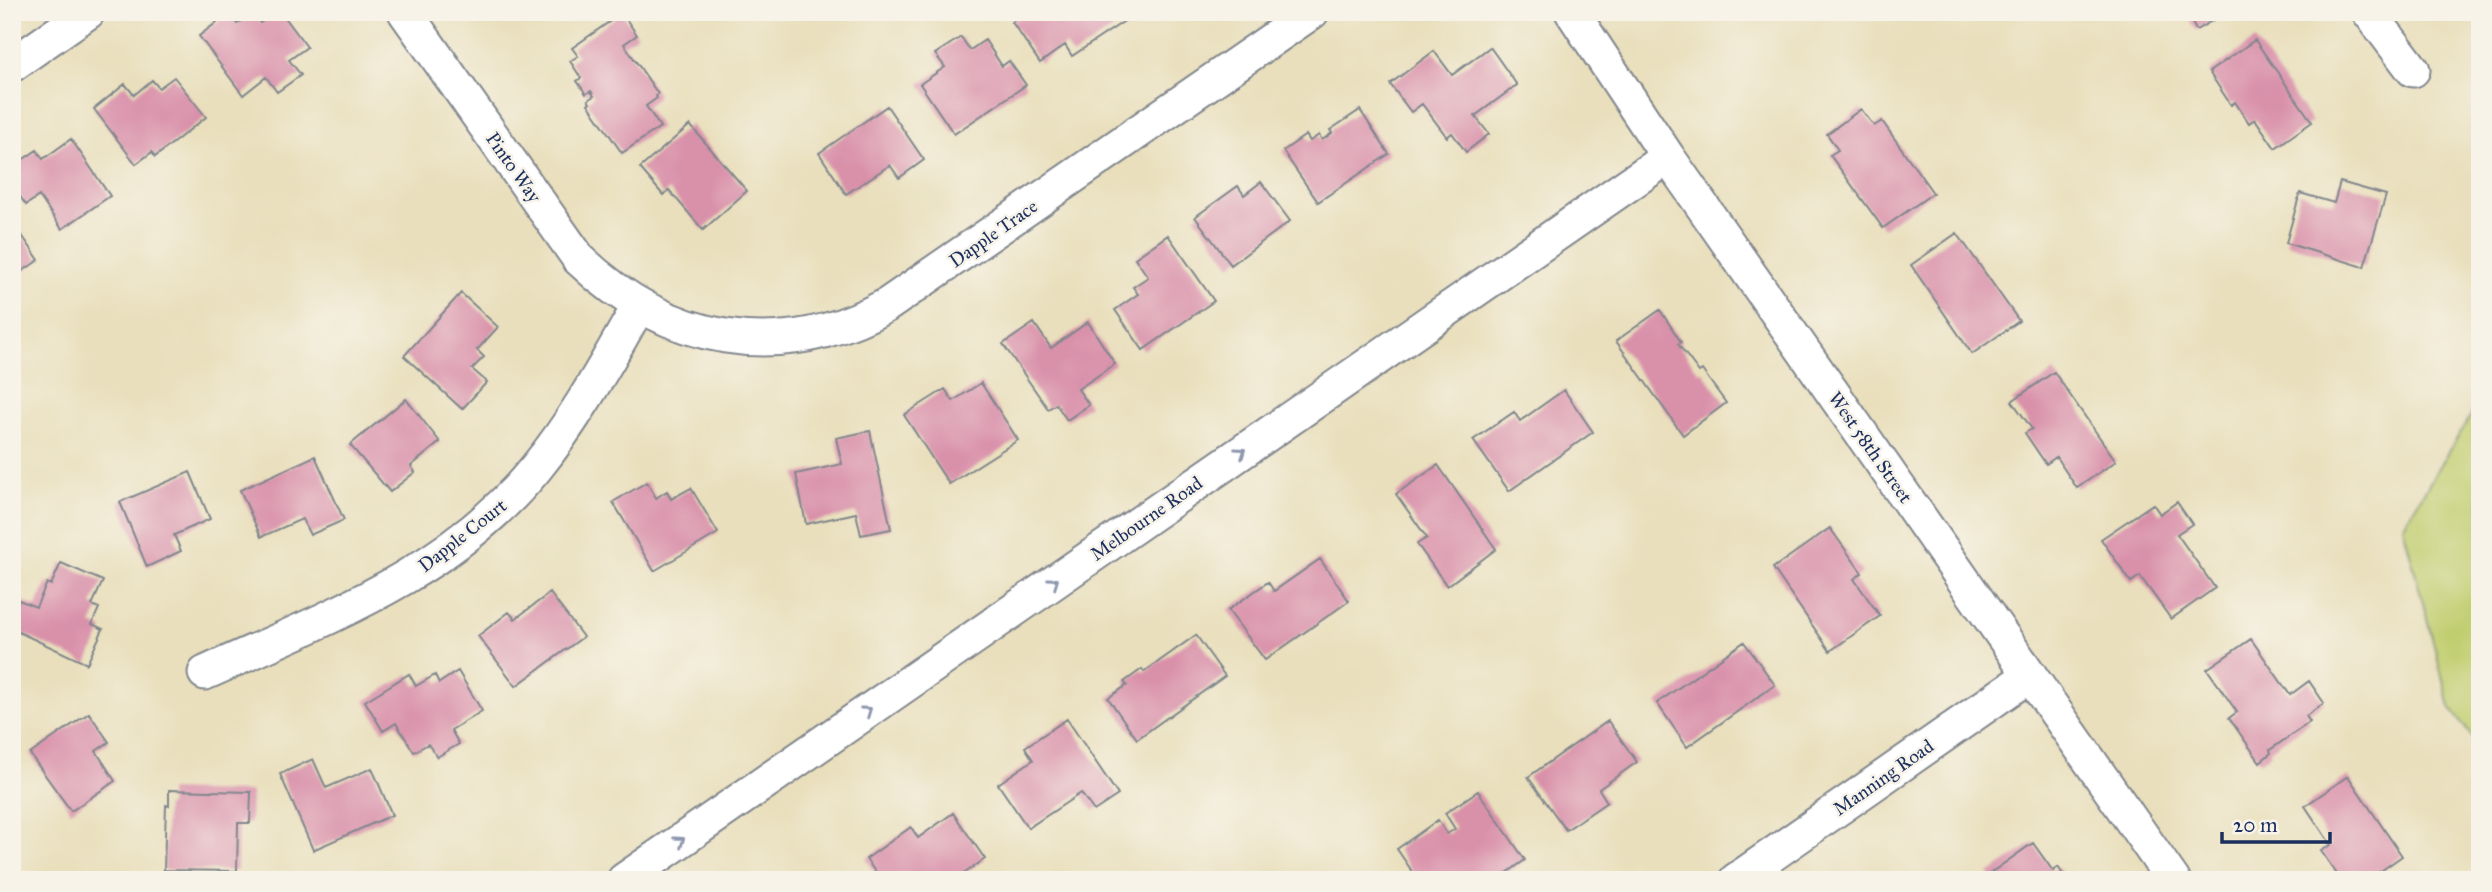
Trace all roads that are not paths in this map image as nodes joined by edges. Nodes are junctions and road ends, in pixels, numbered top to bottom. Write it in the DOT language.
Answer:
graph roads {
  1 [pos="88,12"];
  2 [pos="405,12"];
  3 [pos="1312,12"];
  4 [pos="1572,12"];
  5 [pos="2369,12"];
  6 [pos="12,65"];
  7 [pos="2413,70"];
  8 [pos="1668,157"];
  9 [pos="639,306"];
  10 [pos="205,673"];
  11 [pos="2030,675"];
  12 [pos="624,880"];
  13 [pos="1736,880"];
  14 [pos="2173,880"];
  1 -- 6 [label="street"];
  2 -- 9 [label="street, Pinto Way"];
  3 -- 9 [label="street, Dapple Trace"];
  4 -- 8 [label="street, West 58th Street"];
  5 -- 7 [label="street"];
  8 -- 11 [label="street, West 58th Street"];
  12 -- 8 [label="street, Melbourne Road, one-way"];
  9 -- 10 [label="street, Dapple Court"];
  11 -- 13 [label="street, Manning Road"];
  11 -- 14 [label="street, West 58th Street"];
}
